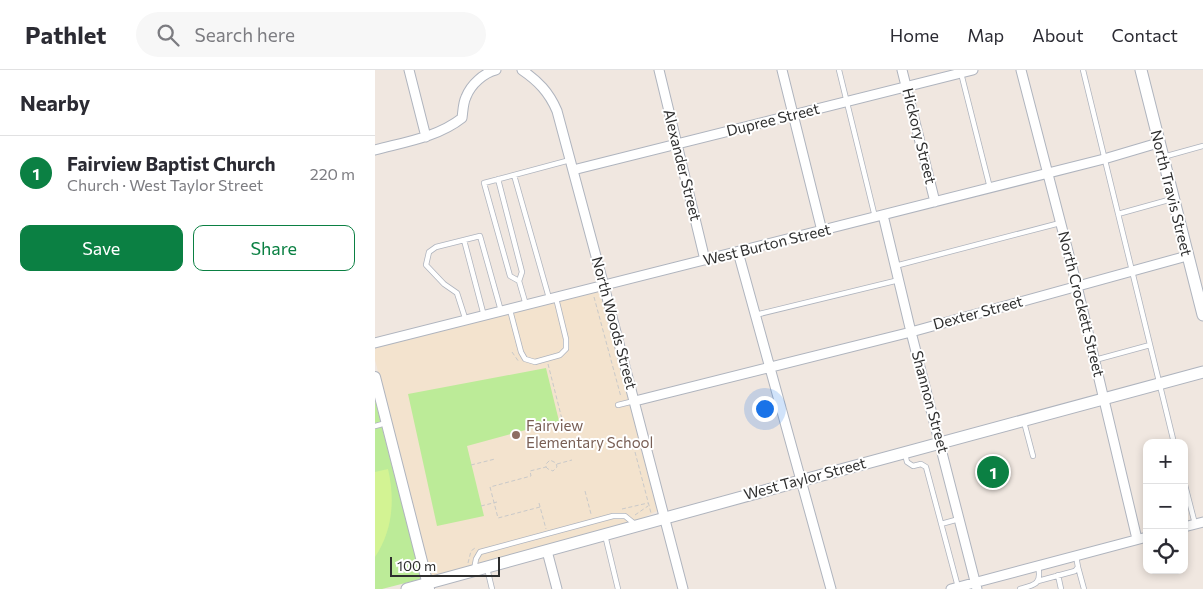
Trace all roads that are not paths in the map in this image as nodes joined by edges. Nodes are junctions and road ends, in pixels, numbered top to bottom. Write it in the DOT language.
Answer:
graph roads {
  1 [pos="409,70"];
  2 [pos="497,70"];
  3 [pos="522,70"];
  4 [pos="659,70"];
  5 [pos="782,70"];
  6 [pos="839,70"];
  7 [pos="902,70"];
  8 [pos="973,70"];
  9 [pos="1021,70"];
  10 [pos="1083,70"];
  11 [pos="1141,70"];
  12 [pos="961,73"];
  13 [pos="906,87"];
  14 [pos="847,102"];
  15 [pos="793,115"];
  16 [pos="426,137"];
  17 [pos="1159,143"];
  18 [pos="677,144"];
  19 [pos="1203,146"];
  20 [pos="375,150"];
  21 [pos="1162,157"];
  22 [pos="1104,159"];
  23 [pos="570,160"];
  24 [pos="573,170"];
  25 [pos="1047,174"];
  26 [pos="514,175"];
  27 [pos="498,179"];
  28 [pos="989,188"];
  29 [pos="1173,199"];
  30 [pos="935,202"];
  31 [pos="1118,214"];
  32 [pos="879,216"];
  33 [pos="1060,223"];
  34 [pos="822,231"];
  35 [pos="464,240"];
  36 [pos="738,252"];
  37 [pos="1187,256"];
  38 [pos="705,260"];
  39 [pos="895,266"];
  40 [pos="1133,271"];
  41 [pos="519,280"];
  42 [pos="899,280"];
  43 [pos="1199,283"];
  44 [pos="604,286"];
  45 [pos="1077,286"];
  46 [pos="553,299"];
  47 [pos="526,306"];
  48 [pos="506,311"];
  49 [pos="755,315"];
  50 [pos="1203,315"];
  51 [pos="484,316"];
  52 [pos="466,321"];
  53 [pos="911,332"];
  54 [pos="375,343"];
  55 [pos="1150,345"];
  56 [pos="1095,360"];
  57 [pos="769,366"];
  58 [pos="1203,372"];
  59 [pos="375,377"];
  60 [pos="1159,384"];
  61 [pos="1104,399"];
  62 [pos="635,401"];
  63 [pos="618,406"];
  64 [pos="1024,420"];
  65 [pos="387,423"];
  66 [pos="375,426"];
  67 [pos="1174,439"];
  68 [pos="940,442"];
  69 [pos="628,445"];
  70 [pos="646,446"];
  71 [pos="904,452"];
  72 [pos="1033,456"];
  73 [pos="799,481"];
  74 [pos="1185,484"];
  75 [pos="659,519"];
  76 [pos="959,519"];
  77 [pos="633,522"];
  78 [pos="1199,523"];
  79 [pos="941,524"];
  80 [pos="605,535"];
  81 [pos="1143,538"];
  82 [pos="1137,539"];
  83 [pos="547,551"];
  84 [pos="1076,556"];
  85 [pos="1038,566"];
  86 [pos="1078,567"];
  87 [pos="487,568"];
  88 [pos="474,572"];
  89 [pos="1058,575"];
  90 [pos="1038,581"];
  91 [pos="429,586"];
  92 [pos="976,586"];
  93 [pos="955,588"];
  94 [pos="407,589"];
  95 [pos="492,589"];
  96 [pos="557,589"];
  97 [pos="618,589"];
  98 [pos="683,589"];
  99 [pos="831,589"];
  100 [pos="1020,589"];
  101 [pos="1061,589"];
  102 [pos="1084,589"];
  1 -- 16 [label="street"];
  2 -- 16 [label="street"];
  3 -- 23 [label="street, North Woods Street"];
  4 -- 18 [label="street, Alexander Street"];
  5 -- 15 [label="street"];
  6 -- 14 [label="lane"];
  7 -- 13 [label="street, Hickory Street"];
  8 -- 12 [label="street, Dupree Street"];
  9 -- 25 [label="street, North Crockett Street"];
  10 -- 22 [label="lane"];
  11 -- 17 [label="main road, North Travis Street"];
  12 -- 13 [label="street, Dupree Street"];
  12 -- 28 [label="lane"];
  13 -- 14 [label="street, Dupree Street"];
  13 -- 30 [label="street, Hickory Street"];
  14 -- 15 [label="street, Dupree Street"];
  14 -- 32 [label="lane"];
  15 -- 18 [label="street, Dupree Street"];
  15 -- 34 [label="street"];
  16 -- 20 [label="street"];
  17 -- 21 [label="main road, North Travis Street"];
  17 -- 22 [label="street, West Burton Street"];
  18 -- 24 [label="street, Dupree Street"];
  18 -- 38 [label="street, Alexander Street"];
  19 -- 21 [label="lane"];
  21 -- 29 [label="main road, North Travis Street"];
  22 -- 25 [label="street, West Burton Street"];
  22 -- 31 [label="lane"];
  23 -- 24 [label="street, North Woods Street"];
  23 -- 26 [label="lane"];
  24 -- 44 [label="street, North Woods Street"];
  25 -- 28 [label="street, West Burton Street"];
  25 -- 33 [label="street, North Crockett Street"];
  26 -- 27 [label="lane"];
  26 -- 46 [label="lane"];
  27 -- 41 [label="lane"];
  27 -- 41 [label="lane"];
  28 -- 30 [label="street, West Burton Street"];
  29 -- 31 [label="lane"];
  29 -- 37 [label="main road, North Travis Street"];
  30 -- 32 [label="street, West Burton Street"];
  31 -- 40 [label="lane"];
  32 -- 34 [label="street, West Burton Street"];
  32 -- 39 [label="street, Shannon Street"];
  33 -- 39 [label="lane"];
  33 -- 45 [label="street, North Crockett Street"];
  34 -- 36 [label="street, West Burton Street"];
  35 -- 48 [label="lane"];
  35 -- 51 [label="lane"];
  35 -- 52 [label="lane"];
  36 -- 38 [label="street, West Burton Street"];
  36 -- 49 [label="street"];
  37 -- 40 [label="street, Dexter Street"];
  37 -- 43 [label="main road, North Travis Street"];
  38 -- 44 [label="street, West Burton Street"];
  39 -- 42 [label="street, Shannon Street"];
  40 -- 45 [label="street, Dexter Street"];
  40 -- 55 [label="lane"];
  41 -- 47 [label="lane"];
  42 -- 49 [label="lane"];
  42 -- 53 [label="street, Shannon Street"];
  43 -- 50 [label="main road, North Travis Street"];
  44 -- 46 [label="street, West Burton Street"];
  44 -- 62 [label="street, North Woods Street"];
  45 -- 53 [label="street, Dexter Street"];
  45 -- 56 [label="street, North Crockett Street"];
  46 -- 47 [label="street, West Burton Street"];
  46 -- 48 [label="lane"];
  47 -- 48 [label="street, West Burton Street"];
  48 -- 51 [label="street, West Burton Street"];
  49 -- 57 [label="street"];
  51 -- 52 [label="street, West Burton Street"];
  52 -- 54 [label="street, West Burton Street"];
  53 -- 57 [label="street, Dexter Street"];
  53 -- 68 [label="street, Shannon Street"];
  55 -- 56 [label="lane"];
  55 -- 60 [label="lane"];
  56 -- 61 [label="street, North Crockett Street"];
  57 -- 62 [label="street, Dexter Street"];
  57 -- 73 [label="street"];
  58 -- 60 [label="main road, West Taylor Street"];
  59 -- 65 [label="street"];
  60 -- 61 [label="main road, West Taylor Street"];
  60 -- 67 [label="lane"];
  61 -- 64 [label="main road, West Taylor Street"];
  61 -- 82 [label="street, North Crockett Street"];
  62 -- 63 [label="lane"];
  62 -- 70 [label="street, North Woods Street"];
  64 -- 68 [label="main road, West Taylor Street"];
  64 -- 72 [label="lane"];
  65 -- 66 [label="lane"];
  65 -- 91 [label="street"];
  68 -- 71 [label="main road, West Taylor Street"];
  68 -- 76 [label="street, Shannon Street"];
  69 -- 70 [label="lane"];
  70 -- 75 [label="street, North Woods Street"];
  71 -- 73 [label="main road, West Taylor Street"];
  71 -- 79 [label="lane"];
  73 -- 75 [label="main road, West Taylor Street"];
  73 -- 99 [label="street"];
  74 -- 78 [label="lane"];
  75 -- 77 [label="main road, West Taylor Street"];
  75 -- 98 [label="street, North Woods Street"];
  76 -- 79 [label="lane"];
  76 -- 92 [label="street, Shannon Street"];
  77 -- 80 [label="main road, West Taylor Street"];
  77 -- 88 [label="lane"];
  79 -- 93 [label="lane"];
  80 -- 83 [label="main road, West Taylor Street"];
  80 -- 97 [label="lane"];
  81 -- 82 [label="street"];
  82 -- 84 [label="street"];
  83 -- 87 [label="main road, West Taylor Street"];
  83 -- 96 [label="street"];
  84 -- 85 [label="street"];
  84 -- 86 [label="lane"];
  85 -- 90 [label="lane"];
  85 -- 92 [label="street"];
  86 -- 89 [label="lane"];
  86 -- 102 [label="lane"];
  87 -- 88 [label="main road, West Taylor Street"];
  87 -- 95 [label="lane"];
  88 -- 91 [label="main road, West Taylor Street"];
  89 -- 90 [label="lane"];
  89 -- 101 [label="lane"];
  90 -- 100 [label="lane"];
  91 -- 94 [label="main road, West Taylor Street"];
  92 -- 93 [label="street"];
}
